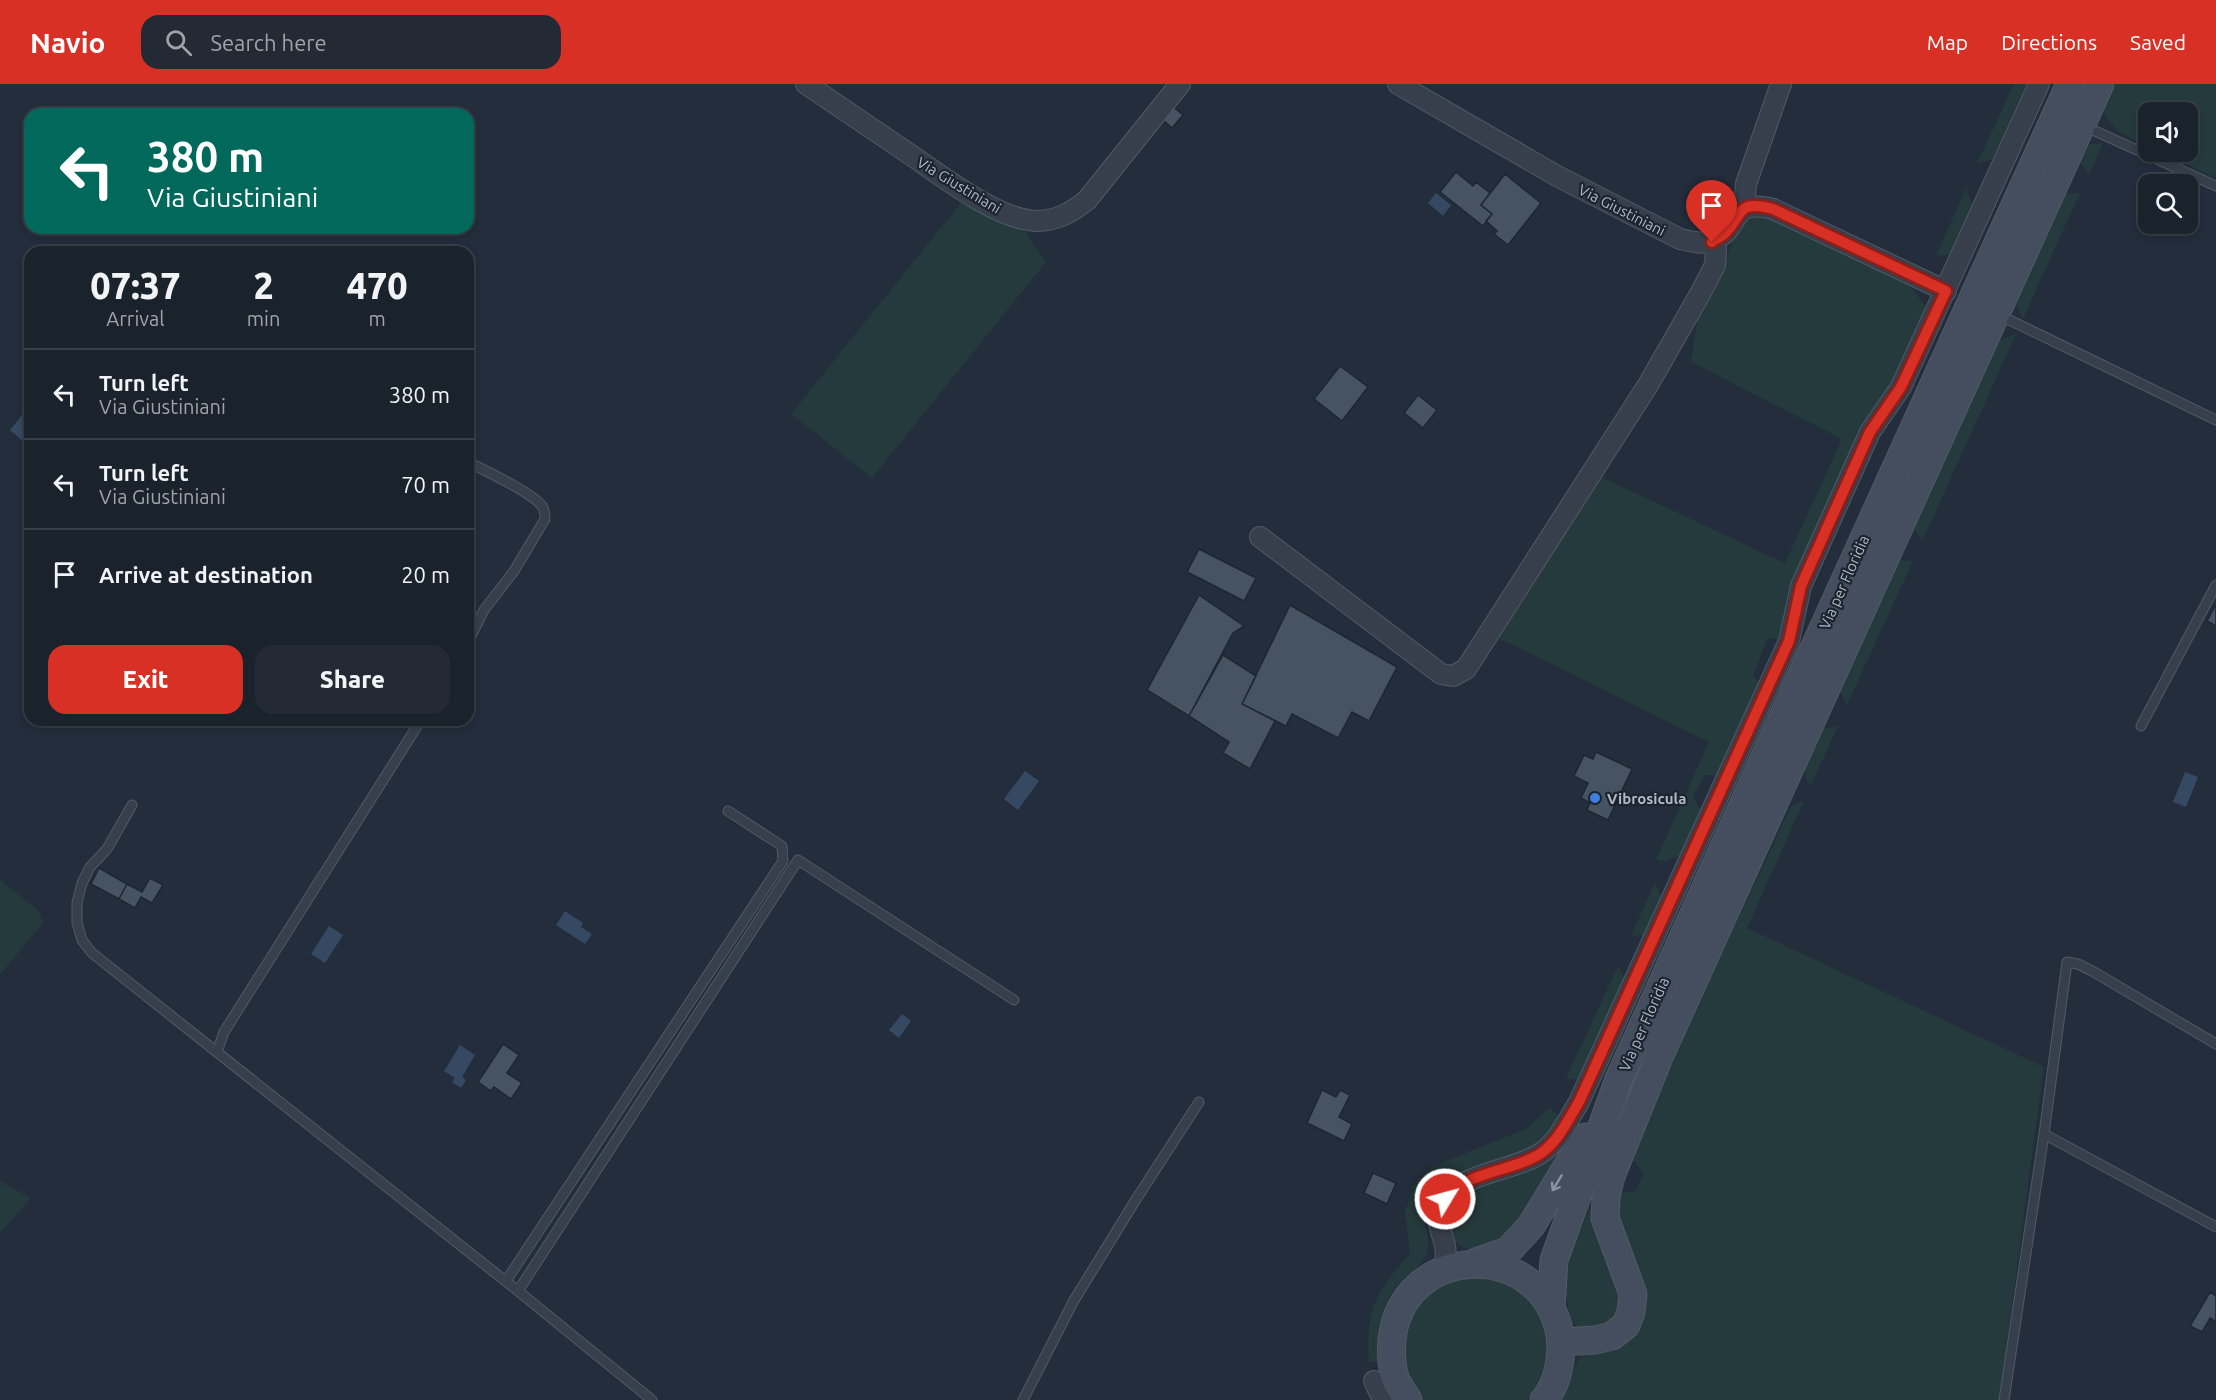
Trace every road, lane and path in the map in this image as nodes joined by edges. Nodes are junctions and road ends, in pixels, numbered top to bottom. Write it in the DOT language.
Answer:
graph roads {
  1 [pos="806,84"];
  2 [pos="1180,84"];
  3 [pos="1398,84"];
  4 [pos="1781,84"];
  5 [pos="2039,84"];
  6 [pos="2070,84"];
  7 [pos="2100,84"];
  8 [pos="2082,125"];
  9 [pos="2216,186"];
  10 [pos="1744,208"];
  11 [pos="1712,242"];
  12 [pos="1946,291"];
  13 [pos="1997,314"];
  14 [pos="2216,420"];
  15 [pos="474,465"];
  16 [pos="1260,537"];
  17 [pos="2216,585"];
  18 [pos="474,630"];
  19 [pos="417,726"];
  20 [pos="2141,726"];
  21 [pos="132,805"];
  22 [pos="728,811"];
  23 [pos="1014,1000"];
  24 [pos="2216,1044"];
  25 [pos="217,1052"];
  26 [pos="1619,1079"];
  27 [pos="1199,1102"];
  28 [pos="2044,1134"];
  29 [pos="2216,1227"];
  30 [pos="1474,1263"];
  31 [pos="1446,1268"];
  32 [pos="506,1281"];
  33 [pos="518,1291"];
  34 [pos="1551,1307"];
  35 [pos="1561,1342"];
  36 [pos="1374,1381"];
  37 [pos="652,1400"];
  38 [pos="1023,1400"];
  39 [pos="1383,1400"];
  40 [pos="1408,1400"];
  41 [pos="1544,1400"];
  42 [pos="2004,1400"];
  1 -- 2 [label="street, Via Giustiniani"];
  3 -- 11 [label="street, Via Giustiniani"];
  4 -- 10 [label="street"];
  5 -- 12 [label="street"];
  6 -- 26 [label="main road, Via per Floridia"];
  7 -- 8 [label="main road"];
  8 -- 9 [label="lane"];
  8 -- 13 [label="main road"];
  10 -- 11 [label="street"];
  10 -- 12 [label="street"];
  11 -- 16 [label="street"];
  12 -- 31 [label="street"];
  13 -- 14 [label="lane"];
  13 -- 35 [label="main road"];
  15 -- 18 [label="lane"];
  17 -- 20 [label="lane"];
  19 -- 25 [label="lane"];
  21 -- 25 [label="lane"];
  22 -- 32 [label="lane"];
  23 -- 33 [label="lane"];
  24 -- 28 [label="lane"];
  25 -- 32 [label="lane"];
  26 -- 30 [label="main road, one-way"];
  26 -- 34 [label="main road"];
  27 -- 38 [label="lane"];
  28 -- 29 [label="lane"];
  28 -- 42 [label="lane"];
  30 -- 31 [label="main road"];
  30 -- 34 [label="main road"];
  31 -- 40 [label="main road"];
  32 -- 33 [label="lane"];
  33 -- 37 [label="lane"];
  34 -- 35 [label="main road"];
  35 -- 41 [label="main road"];
  36 -- 39 [label="street"];
}
